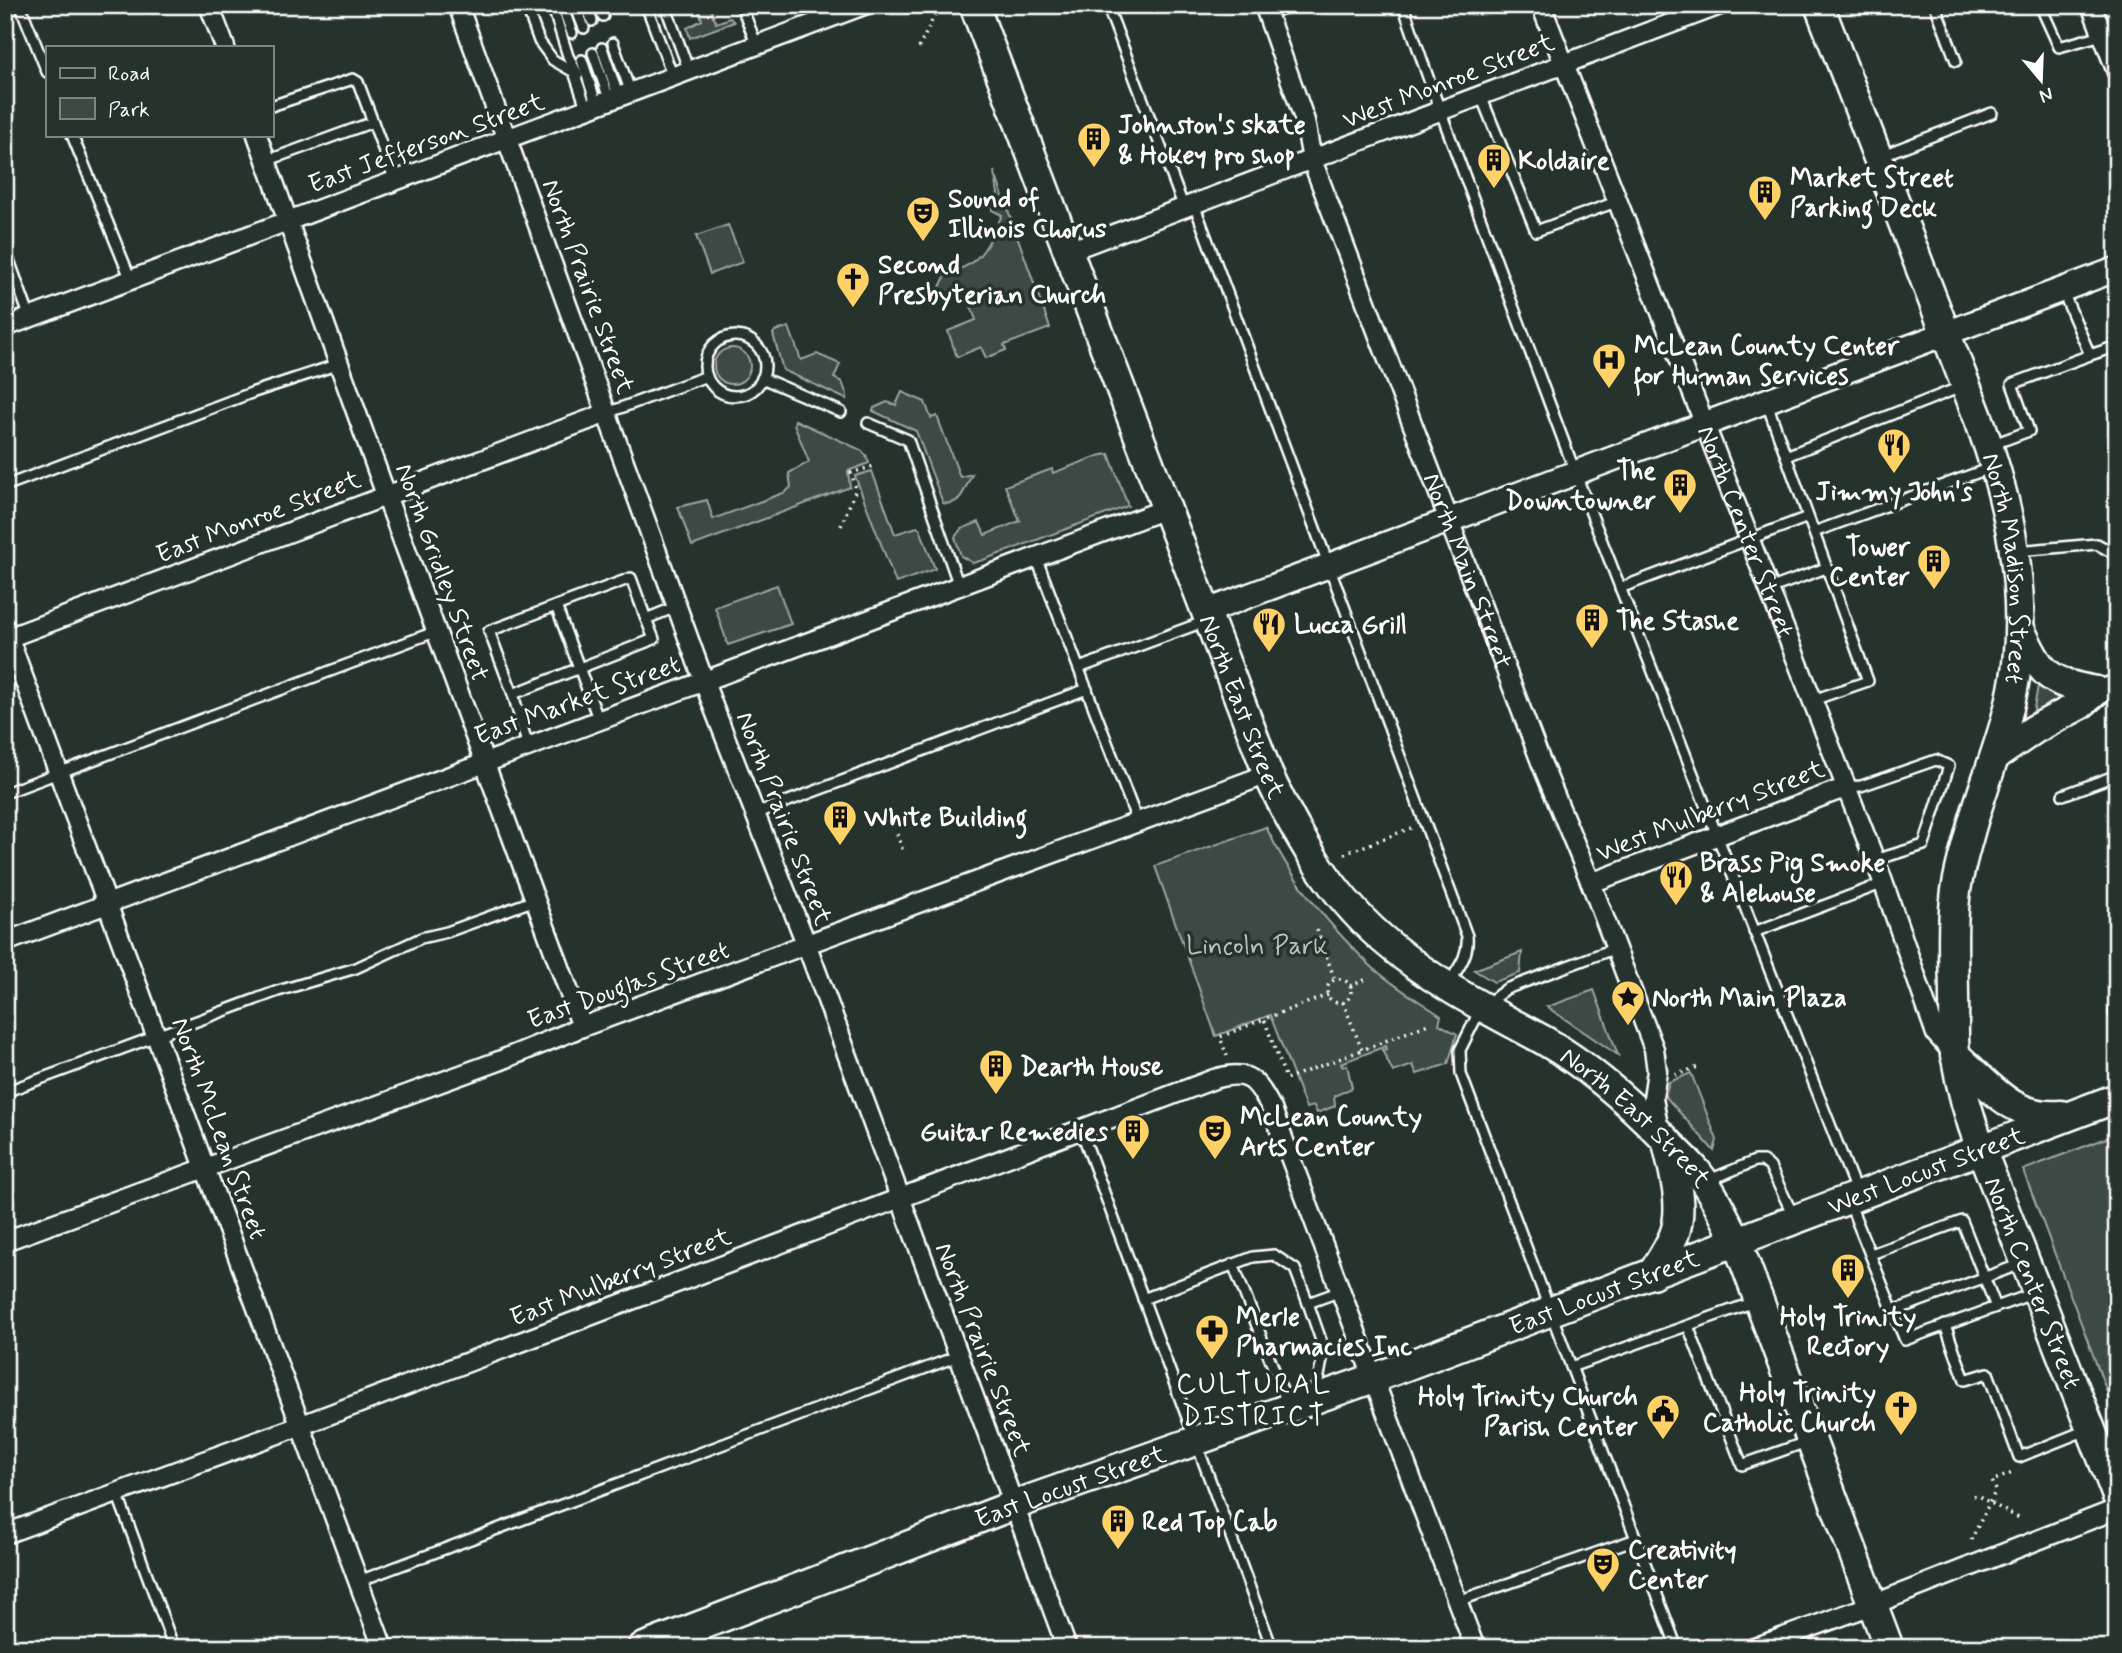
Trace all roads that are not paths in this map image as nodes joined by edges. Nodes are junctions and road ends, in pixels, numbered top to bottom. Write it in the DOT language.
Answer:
graph roads {
  1 [pos="20,5"];
  2 [pos="209,5"];
  3 [pos="458,5"];
  4 [pos="526,5"];
  5 [pos="552,5"];
  6 [pos="562,5"];
  7 [pos="575,5"];
  8 [pos="587,5"];
  9 [pos="599,5"];
  10 [pos="646,5"];
  11 [pos="665,5"];
  12 [pos="741,5"];
  13 [pos="864,5"];
  14 [pos="974,5"];
  15 [pos="1107,5"];
  16 [pos="1292,5"];
  17 [pos="1404,5"];
  18 [pos="1541,5"];
  19 [pos="1720,5"];
  20 [pos="1819,5"];
  21 [pos="1936,5"];
  22 [pos="2040,5"];
  23 [pos="2091,5"];
  24 [pos="1266,10"];
  25 [pos="603,16"];
  26 [pos="572,33"];
  27 [pos="2102,35"];
  28 [pos="612,43"];
  29 [pos="225,46"];
  30 [pos="757,46"];
  31 [pos="598,51"];
  32 [pos="582,60"];
  33 [pos="1956,61"];
  34 [pos="1563,64"];
  35 [pos="46,70"];
  36 [pos="2117,72"];
  37 [pos="681,74"];
  38 [pos="1481,96"];
  39 [pos="606,103"];
  40 [pos="273,105"];
  41 [pos="1440,111"];
  42 [pos="1992,113"];
  43 [pos="373,122"];
  44 [pos="72,136"];
  45 [pos="257,136"];
  46 [pos="507,140"];
  47 [pos="1879,156"];
  48 [pos="1312,160"];
  49 [pos="266,161"];
  50 [pos="395,181"];
  51 [pos="1616,202"];
  52 [pos="1189,206"];
  53 [pos="288,220"];
  54 [pos="5,249"];
  55 [pos="1069,251"];
  56 [pos="2117,269"];
  57 [pos="131,280"];
  58 [pos="2063,290"];
  59 [pos="30,318"];
  60 [pos="5,327"];
  61 [pos="1946,335"];
  62 [pos="2117,346"];
  63 [pos="2090,355"];
  64 [pos="340,365"];
  65 [pos="706,376"];
  66 [pos="762,378"];
  67 [pos="1966,385"];
  68 [pos="1766,401"];
  69 [pos="841,412"];
  70 [pos="607,413"];
  71 [pos="867,423"];
  72 [pos="1704,423"];
  73 [pos="1786,456"];
  74 [pos="1993,456"];
  75 [pos="1576,472"];
  76 [pos="5,486"];
  77 [pos="386,495"];
  78 [pos="1168,508"];
  79 [pos="1808,517"];
  80 [pos="1449,520"];
  81 [pos="1814,532"];
  82 [pos="1749,539"];
  83 [pos="2015,551"];
  84 [pos="2117,555"];
  85 [pos="1037,557"];
  86 [pos="1329,566"];
  87 [pos="1826,568"];
  88 [pos="959,586"];
  89 [pos="1620,588"];
  90 [pos="1769,589"];
  91 [pos="556,606"];
  92 [pos="678,606"];
  93 [pos="1209,615"];
  94 [pos="646,619"];
  95 [pos="2020,628"];
  96 [pos="437,631"];
  97 [pos="7,635"];
  98 [pos="579,668"];
  99 [pos="1079,668"];
  100 [pos="705,681"];
  101 [pos="2107,687"];
  102 [pos="1087,689"];
  103 [pos="513,694"];
  104 [pos="1812,700"];
  105 [pos="599,720"];
  106 [pos="528,747"];
  107 [pos="1997,755"];
  108 [pos="486,762"];
  109 [pos="59,773"];
  110 [pos="1268,774"];
  111 [pos="2117,775"];
  112 [pos="1847,787"];
  113 [pos="5,793"];
  114 [pos="2063,795"];
  115 [pos="754,814"];
  116 [pos="1138,823"];
  117 [pos="1716,836"];
  118 [pos="1875,860"];
  119 [pos="1591,883"];
  120 [pos="1884,883"];
  121 [pos="535,900"];
  122 [pos="107,904"];
  123 [pos="1754,932"];
  124 [pos="5,942"];
  125 [pos="807,946"];
  126 [pos="1616,948"];
  127 [pos="1447,987"];
  128 [pos="1481,1008"];
  129 [pos="2117,1011"];
  130 [pos="2117,1021"];
  131 [pos="582,1027"];
  132 [pos="157,1037"];
  133 [pos="1955,1055"];
  134 [pos="5,1091"];
  135 [pos="2117,1098"];
  136 [pos="2074,1114"];
  137 [pos="1081,1130"];
  138 [pos="1664,1138"];
  139 [pos="1981,1149"];
  140 [pos="207,1168"];
  141 [pos="1704,1182"];
  142 [pos="899,1198"];
  143 [pos="1853,1198"];
  144 [pos="1795,1220"];
  145 [pos="5,1241"];
  146 [pos="1737,1242"];
  147 [pos="1871,1254"];
  148 [pos="2025,1262"];
  149 [pos="1233,1265"];
  150 [pos="1652,1274"];
  151 [pos="1984,1277"];
  152 [pos="1341,1291"];
  153 [pos="2037,1293"];
  154 [pos="1143,1299"];
  155 [pos="1759,1301"];
  156 [pos="1308,1303"];
  157 [pos="1996,1307"];
  158 [pos="1894,1311"];
  159 [pos="1550,1312"];
  160 [pos="1945,1325"];
  161 [pos="1688,1326"];
  162 [pos="958,1356"];
  163 [pos="1571,1367"];
  164 [pos="1374,1378"];
  165 [pos="1302,1404"];
  166 [pos="302,1425"];
  167 [pos="2091,1429"];
  168 [pos="1811,1440"];
  169 [pos="1196,1443"];
  170 [pos="117,1493"];
  171 [pos="2117,1496"];
  172 [pos="1014,1505"];
  173 [pos="2117,1509"];
  174 [pos="5,1534"];
  175 [pos="1636,1539"];
  176 [pos="359,1581"];
  177 [pos="1458,1601"];
  178 [pos="1872,1605"];
  179 [pos="174,1648"];
  180 [pos="383,1648"];
  181 [pos="642,1648"];
  182 [pos="1067,1648"];
  183 [pos="1272,1648"];
  184 [pos="1475,1648"];
  185 [pos="1677,1648"];
  186 [pos="1754,1648"];
  187 [pos="1889,1648"];
  1 -- 35 [label="lane"];
  2 -- 29 [label="street"];
  3 -- 46 [label="street, North Prairie Street"];
  4 -- 39 [label="lane"];
  5 -- 39 [label="lane"];
  6 -- 26 [label="lane"];
  7 -- 8 [label="lane"];
  9 -- 25 [label="lane"];
  10 -- 37 [label="lane"];
  11 -- 37 [label="lane"];
  12 -- 30 [label="lane"];
  13 -- 30 [label="street, East Jefferson Street"];
  14 -- 55 [label="main road, North East Street"];
  15 -- 52 [label="lane"];
  16 -- 24 [label="lane"];
  17 -- 41 [label="lane"];
  18 -- 34 [label="street, North Center Street"];
  19 -- 34 [label="street, West Monroe Street"];
  20 -- 47 [label="main road, North Madison Street"];
  21 -- 33 [label="lane"];
  22 -- 27 [label="lane"];
  23 -- 27 [label="street"];
  24 -- 48 [label="street, North Main Street"];
  27 -- 36 [label="street"];
  28 -- 39 [label="lane"];
  30 -- 37 [label="street, East Jefferson Street"];
  31 -- 39 [label="lane"];
  32 -- 39 [label="lane"];
  34 -- 38 [label="street, West Monroe Street"];
  34 -- 51 [label="street, North Center Street"];
  37 -- 39 [label="street, East Jefferson Street"];
  38 -- 41 [label="street, West Monroe Street"];
  38 -- 51 [label="lane"];
  39 -- 46 [label="street, East Jefferson Street"];
  40 -- 43 [label="lane"];
  41 -- 48 [label="street, West Monroe Street"];
  41 -- 75 [label="lane"];
  42 -- 47 [label="lane"];
  43 -- 49 [label="lane"];
  43 -- 50 [label="lane"];
  44 -- 57 [label="lane"];
  45 -- 49 [label="street, North Gridley Street"];
  46 -- 50 [label="street, East Jefferson Street"];
  46 -- 70 [label="street, North Prairie Street"];
  47 -- 61 [label="main road, North Madison Street"];
  48 -- 52 [label="street"];
  48 -- 80 [label="street, North Main Street"];
  49 -- 53 [label="street, North Gridley Street"];
  50 -- 53 [label="street, East Jefferson Street"];
  51 -- 72 [label="street, North Center Street"];
  52 -- 55 [label="street"];
  52 -- 86 [label="lane"];
  53 -- 57 [label="street, East Jefferson Street"];
  53 -- 64 [label="street, North Gridley Street"];
  54 -- 59 [label="lane"];
  55 -- 78 [label="main road, North East Street"];
  56 -- 58 [label="street"];
  57 -- 59 [label="street, East Jefferson Street"];
  58 -- 61 [label="street"];
  58 -- 63 [label="lane"];
  59 -- 60 [label="street, East Jefferson Street"];
  61 -- 67 [label="main road, North Madison Street"];
  61 -- 68 [label="street"];
  62 -- 63 [label="lane"];
  63 -- 74 [label="lane"];
  64 -- 76 [label="lane"];
  64 -- 77 [label="street, North Gridley Street"];
  65 -- 66 [label="lane"];
  65 -- 66 [label="lane"];
  65 -- 70 [label="lane"];
  66 -- 69 [label="lane"];
  67 -- 73 [label="lane"];
  67 -- 74 [label="main road, North Madison Street"];
  68 -- 72 [label="street"];
  68 -- 73 [label="lane"];
  70 -- 77 [label="street, East Monroe Street"];
  70 -- 92 [label="street, North Prairie Street"];
  71 -- 88 [label="lane"];
  72 -- 75 [label="street"];
  72 -- 82 [label="street, North Center Street"];
  73 -- 79 [label="lane"];
  74 -- 81 [label="lane"];
  74 -- 83 [label="main road, North Madison Street"];
  75 -- 80 [label="street"];
  75 -- 89 [label="lane"];
  77 -- 96 [label="street, North Gridley Street"];
  77 -- 97 [label="street, East Monroe Street"];
  78 -- 85 [label="street, East Market Street"];
  78 -- 93 [label="main road, North East Street"];
  79 -- 81 [label="lane"];
  79 -- 82 [label="lane"];
  80 -- 86 [label="street"];
  80 -- 119 [label="street, North Main Street"];
  81 -- 87 [label="lane"];
  82 -- 89 [label="lane"];
  82 -- 90 [label="street, North Center Street"];
  83 -- 84 [label="lane"];
  83 -- 95 [label="main road, North Madison Street"];
  85 -- 88 [label="street, East Market Street"];
  85 -- 99 [label="lane"];
  86 -- 93 [label="street"];
  86 -- 127 [label="lane"];
  87 -- 90 [label="lane"];
  87 -- 104 [label="lane"];
  88 -- 100 [label="street, East Market Street"];
  89 -- 117 [label="lane"];
  90 -- 104 [label="street, North Center Street"];
  91 -- 94 [label="lane"];
  91 -- 98 [label="lane"];
  91 -- 103 [label="lane"];
  92 -- 94 [label="lane"];
  92 -- 100 [label="street, North Prairie Street"];
  93 -- 99 [label="lane"];
  93 -- 110 [label="main road, North East Street"];
  94 -- 98 [label="lane"];
  95 -- 101 [label="main road"];
  95 -- 107 [label="main road, North Madison Street"];
  96 -- 108 [label="street, North Gridley Street"];
  96 -- 109 [label="lane"];
  97 -- 109 [label="street, North McLean Street"];
  98 -- 103 [label="lane"];
  98 -- 105 [label="lane"];
  99 -- 102 [label="lane"];
  100 -- 105 [label="street, East Market Street"];
  100 -- 115 [label="street, North Prairie Street"];
  101 -- 107 [label="main road"];
  102 -- 115 [label="lane"];
  102 -- 116 [label="lane"];
  103 -- 106 [label="lane"];
  104 -- 112 [label="street, North Center Street"];
  105 -- 106 [label="street, East Market Street"];
  106 -- 108 [label="street, East Market Street"];
  107 -- 133 [label="main road, North Madison Street"];
  108 -- 121 [label="street, North Gridley Street"];
  108 -- 122 [label="street, East Market Street"];
  109 -- 113 [label="lane"];
  109 -- 122 [label="street, North McLean Street"];
  110 -- 116 [label="street, East Douglas Street"];
  110 -- 127 [label="main road, North East Street"];
  111 -- 114 [label="lane"];
  112 -- 117 [label="street, West Mulberry Street"];
  112 -- 118 [label="street, North Center Street"];
  112 -- 118 [label="lane"];
  115 -- 125 [label="street, North Prairie Street"];
  116 -- 125 [label="street, East Douglas Street"];
  117 -- 119 [label="street, West Mulberry Street"];
  117 -- 123 [label="lane"];
  118 -- 120 [label="street, North Center Street"];
  119 -- 126 [label="street, North Main Street"];
  120 -- 123 [label="lane"];
  120 -- 133 [label="street, North Center Street"];
  121 -- 131 [label="street, North Gridley Street"];
  121 -- 132 [label="lane"];
  122 -- 124 [label="street, East Market Street"];
  122 -- 132 [label="street, North McLean Street"];
  123 -- 143 [label="lane"];
  125 -- 131 [label="street, East Douglas Street"];
  125 -- 142 [label="street, North Prairie Street"];
  126 -- 128 [label="lane"];
  126 -- 138 [label="street, North Main Street"];
  127 -- 128 [label="main road, North East Street"];
  128 -- 138 [label="main road, North East Street"];
  128 -- 159 [label="lane"];
  129 -- 130 [label="lane"];
  131 -- 140 [label="street, East Douglas Street"];
  132 -- 134 [label="lane"];
  132 -- 140 [label="street, North McLean Street"];
  133 -- 136 [label="main road"];
  133 -- 139 [label="main road, North Madison Street"];
  135 -- 136 [label="main road, West Locust Street"];
  136 -- 139 [label="main road, West Locust Street"];
  137 -- 142 [label="street, East Mulberry Street"];
  137 -- 152 [label="street, East Mulberry Street"];
  137 -- 154 [label="lane"];
  138 -- 141 [label="main road, North East Street"];
  138 -- 150 [label="main road"];
  139 -- 143 [label="main road, West Locust Street"];
  139 -- 148 [label="main road, North Center Street"];
  140 -- 145 [label="street, East Douglas Street"];
  140 -- 166 [label="street, North McLean Street"];
  141 -- 144 [label="lane"];
  141 -- 146 [label="main road, North East Street"];
  142 -- 162 [label="street, North Prairie Street"];
  142 -- 166 [label="street, East Mulberry Street"];
  143 -- 144 [label="main road, West Locust Street"];
  143 -- 147 [label="lane"];
  144 -- 146 [label="main road, West Locust Street"];
  146 -- 150 [label="main road, East Locust Street"];
  146 -- 155 [label="main road"];
  147 -- 151 [label="lane"];
  147 -- 158 [label="lane"];
  148 -- 151 [label="lane"];
  148 -- 153 [label="main road, North Center Street"];
  149 -- 154 [label="lane"];
  149 -- 156 [label="lane"];
  149 -- 165 [label="lane"];
  150 -- 159 [label="main road, East Locust Street"];
  151 -- 157 [label="lane"];
  151 -- 158 [label="lane"];
  152 -- 156 [label="lane"];
  152 -- 164 [label="street"];
  153 -- 157 [label="lane"];
  153 -- 167 [label="main road, North Center Street"];
  154 -- 169 [label="lane"];
  155 -- 161 [label="lane"];
  155 -- 168 [label="main road"];
  156 -- 165 [label="lane"];
  157 -- 160 [label="lane"];
  158 -- 160 [label="lane"];
  159 -- 163 [label="lane"];
  159 -- 164 [label="main road, East Locust Street"];
  160 -- 167 [label="lane"];
  161 -- 163 [label="lane"];
  161 -- 168 [label="lane"];
  162 -- 172 [label="street, North Prairie Street"];
  162 -- 176 [label="lane"];
  163 -- 175 [label="lane"];
  164 -- 165 [label="main road, East Locust Street"];
  164 -- 177 [label="street"];
  165 -- 169 [label="main road, East Locust Street"];
  166 -- 170 [label="street, East Mulberry Street"];
  166 -- 176 [label="street, North McLean Street"];
  167 -- 171 [label="main road, North Center Street"];
  168 -- 178 [label="main road"];
  169 -- 172 [label="main road, East Locust Street"];
  169 -- 183 [label="lane"];
  170 -- 174 [label="street, East Mulberry Street"];
  170 -- 179 [label="lane"];
  172 -- 181 [label="main road, East Locust Street"];
  172 -- 182 [label="street, North Prairie Street"];
  173 -- 178 [label="street"];
  175 -- 177 [label="lane"];
  175 -- 185 [label="lane"];
  176 -- 180 [label="street, North McLean Street"];
  177 -- 184 [label="street"];
  178 -- 186 [label="street"];
  178 -- 187 [label="main road"];
}
